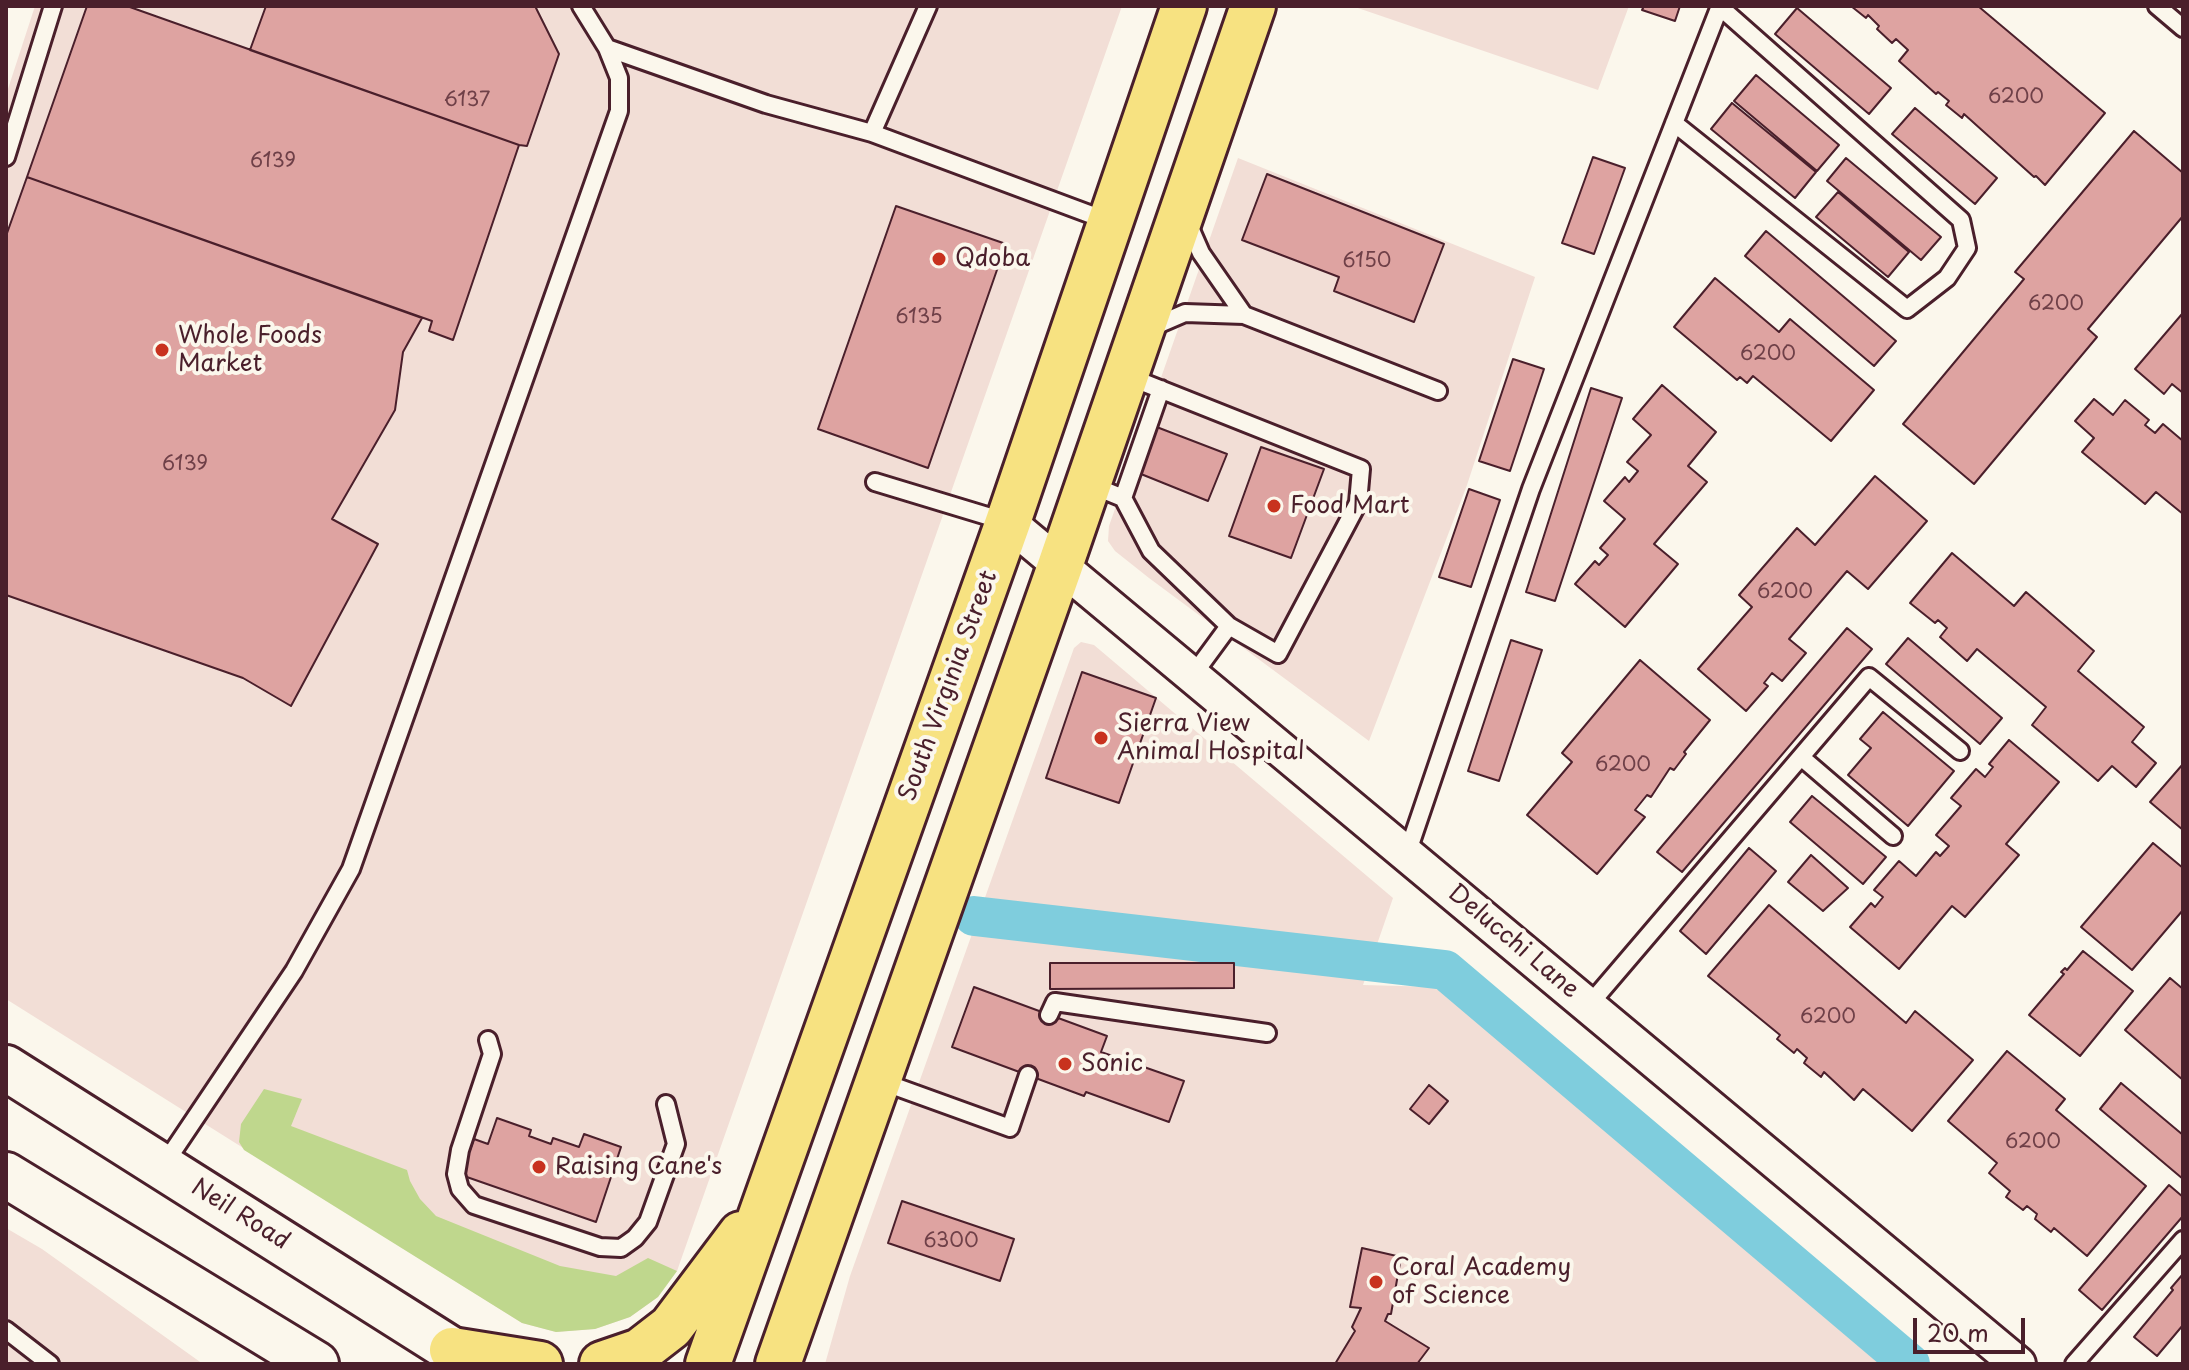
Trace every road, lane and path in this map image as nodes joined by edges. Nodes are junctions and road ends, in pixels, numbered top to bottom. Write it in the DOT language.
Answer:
graph roads {
  1 [pos="53,6"];
  2 [pos="581,6"];
  3 [pos="928,6"];
  4 [pos="1184,6"];
  5 [pos="1253,6"];
  6 [pos="1720,6"];
  7 [pos="2157,6"];
  8 [pos="2183,28"];
  9 [pos="607,48"];
  10 [pos="1674,123"];
  11 [pos="872,133"];
  12 [pos="6,157"];
  13 [pos="1182,209"];
  14 [pos="1111,222"];
  15 [pos="1244,315"];
  16 [pos="1140,333"];
  17 [pos="1143,382"];
  18 [pos="1438,391"];
  19 [pos="875,482"];
  20 [pos="1106,491"];
  21 [pos="1008,522"];
  22 [pos="1060,566"];
  23 [pos="1229,626"];
  24 [pos="1193,675"];
  25 [pos="1960,751"];
  26 [pos="1801,757"];
  27 [pos="1893,836"];
  28 [pos="1407,854"];
  29 [pos="1589,1005"];
  30 [pos="1049,1015"];
  31 [pos="1267,1033"];
  32 [pos="488,1040"];
  33 [pos="6,1068"];
  34 [pos="1028,1075"];
  35 [pos="878,1081"];
  36 [pos="666,1104"];
  37 [pos="163,1166"];
  38 [pos="7,1179"];
  39 [pos="766,1200"];
  40 [pos="2183,1240"];
  41 [pos="6,1330"];
  42 [pos="463,1357"];
  43 [pos="50,1364"];
  44 [pos="316,1364"];
  45 [pos="540,1364"];
  46 [pos="602,1364"];
  47 [pos="708,1364"];
  48 [pos="778,1364"];
  49 [pos="2018,1364"];
  50 [pos="2074,1364"];
  1 -- 12 [label="lane"];
  2 -- 9 [label="lane"];
  3 -- 11 [label="lane"];
  4 -- 14 [label="main road, South Virginia Street"];
  5 -- 13 [label="main road"];
  6 -- 10 [label="lane"];
  6 -- 10 [label="lane"];
  7 -- 8 [label="lane"];
  9 -- 11 [label="lane"];
  9 -- 37 [label="lane"];
  10 -- 28 [label="lane"];
  11 -- 14 [label="lane"];
  13 -- 15 [label="lane"];
  13 -- 16 [label="main road"];
  14 -- 21 [label="main road, South Virginia Street"];
  15 -- 16 [label="lane"];
  15 -- 18 [label="lane"];
  16 -- 17 [label="main road"];
  17 -- 20 [label="main road"];
  17 -- 23 [label="lane"];
  19 -- 21 [label="lane"];
  20 -- 22 [label="main road"];
  20 -- 23 [label="lane"];
  21 -- 22 [label="street, Delucchi Lane"];
  21 -- 39 [label="main road, South Virginia Street"];
  22 -- 24 [label="street, Delucchi Lane"];
  22 -- 35 [label="main road"];
  23 -- 24 [label="lane"];
  24 -- 28 [label="street, Delucchi Lane"];
  25 -- 26 [label="lane"];
  26 -- 27 [label="lane"];
  26 -- 29 [label="lane"];
  28 -- 29 [label="street, Delucchi Lane"];
  29 -- 49 [label="street, Delucchi Lane"];
  30 -- 31 [label="lane"];
  32 -- 36 [label="lane"];
  33 -- 37 [label="main road, Neil Road"];
  34 -- 35 [label="lane"];
  35 -- 48 [label="main road"];
  37 -- 42 [label="main road, Neil Road"];
  38 -- 44 [label="main road"];
  39 -- 46 [label="main road"];
  39 -- 47 [label="main road, South Virginia Street"];
  40 -- 50 [label="lane"];
  41 -- 43 [label="lane"];
  42 -- 45 [label="main road"];
}
